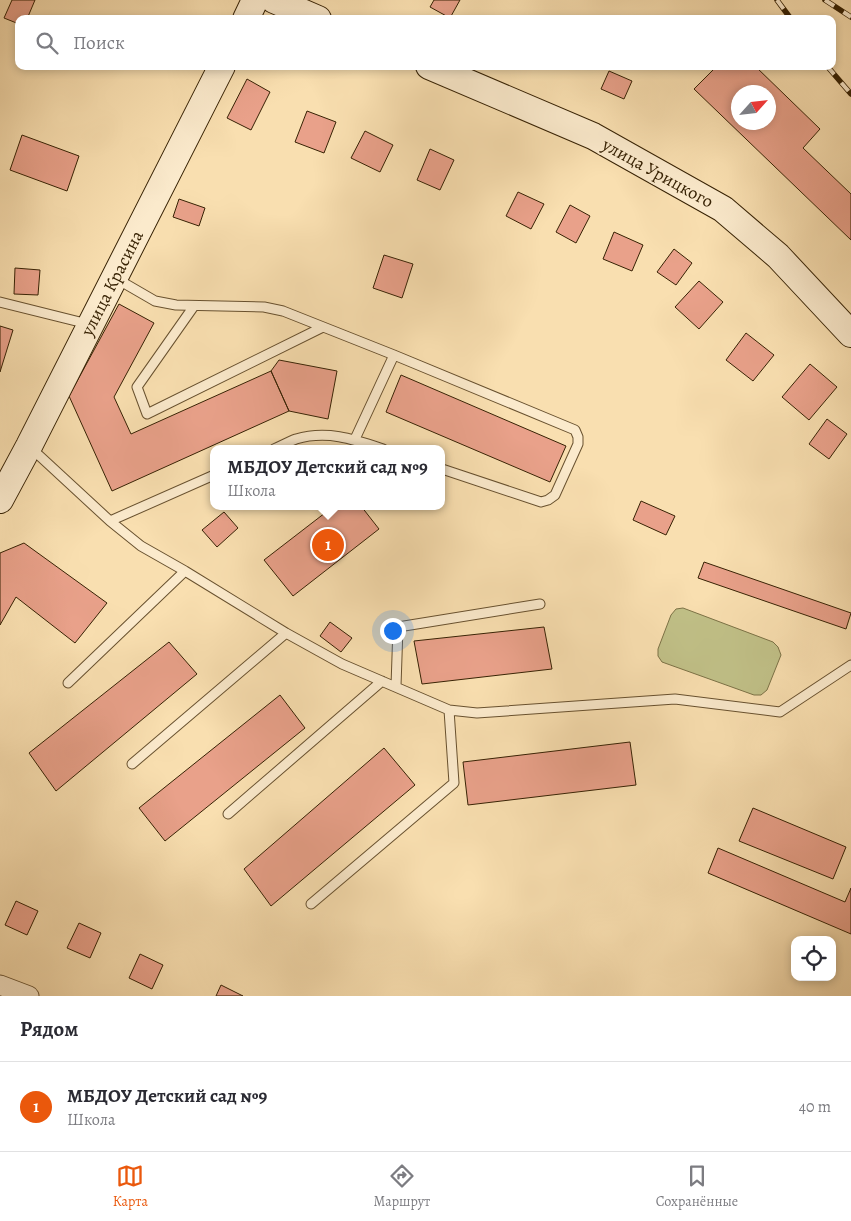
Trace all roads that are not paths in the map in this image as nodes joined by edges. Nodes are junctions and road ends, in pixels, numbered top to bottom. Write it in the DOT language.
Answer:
graph roads {
  1 [pos="255,0"];
  2 [pos="274,0"];
  3 [pos="248,15"];
  4 [pos="309,15"];
  5 [pos="220,70"];
  6 [pos="438,70"];
  7 [pos="115,278"];
  8 [pos="0,302"];
  9 [pos="194,306"];
  10 [pos="90,325"];
  11 [pos="323,327"];
  12 [pos="851,334"];
  13 [pos="394,355"];
  14 [pos="355,439"];
  15 [pos="283,445"];
  16 [pos="372,445"];
  17 [pos="29,446"];
  18 [pos="445,470"];
  19 [pos="210,477"];
  20 [pos="0,500"];
  21 [pos="110,521"];
  22 [pos="185,570"];
  23 [pos="540,604"];
  24 [pos="286,633"];
  25 [pos="851,665"];
  26 [pos="382,681"];
  27 [pos="68,683"];
  28 [pos="396,686"];
  29 [pos="449,710"];
  30 [pos="132,764"];
  31 [pos="228,814"];
  32 [pos="311,904"];
  33 [pos="0,985"];
  34 [pos="29,996"];
  1 -- 3 [label="main road"];
  2 -- 4 [label="main road"];
  5 -- 7 [label="main road, улица Красина"];
  6 -- 12 [label="main road, улица Урицкого"];
  7 -- 9 [label="lane"];
  7 -- 10 [label="main road, улица Красина"];
  8 -- 10 [label="lane"];
  9 -- 11 [label="lane"];
  9 -- 11 [label="lane"];
  10 -- 17 [label="main road, улица Красина"];
  11 -- 13 [label="lane"];
  13 -- 14 [label="lane"];
  13 -- 18 [label="lane"];
  14 -- 15 [label="lane"];
  14 -- 16 [label="lane"];
  17 -- 20 [label="main road, улица Красина"];
  17 -- 21 [label="lane"];
  19 -- 21 [label="lane"];
  21 -- 22 [label="lane"];
  22 -- 24 [label="lane"];
  22 -- 27 [label="lane"];
  23 -- 28 [label="lane"];
  24 -- 26 [label="lane"];
  24 -- 30 [label="lane"];
  25 -- 29 [label="lane"];
  26 -- 28 [label="lane"];
  26 -- 31 [label="lane"];
  28 -- 29 [label="lane"];
  29 -- 32 [label="lane"];
  33 -- 34 [label="street"];
}
